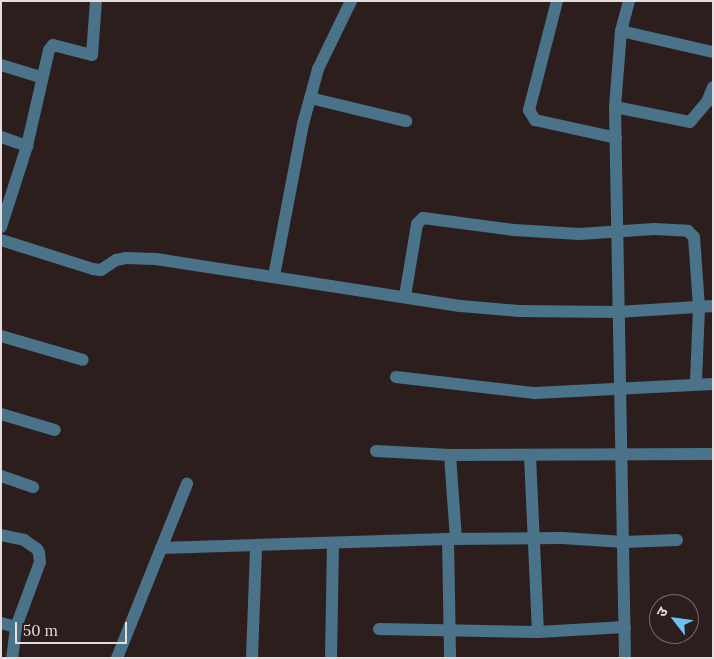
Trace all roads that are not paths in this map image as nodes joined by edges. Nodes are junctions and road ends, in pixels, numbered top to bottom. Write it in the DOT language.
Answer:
graph roads {
  1 [pos="96,1"];
  2 [pos="351,1"];
  3 [pos="556,1"];
  4 [pos="629,1"];
  5 [pos="621,31"];
  6 [pos="713,52"];
  7 [pos="1,65"];
  8 [pos="40,77"];
  9 [pos="713,87"];
  10 [pos="310,98"];
  11 [pos="710,102"];
  12 [pos="615,107"];
  13 [pos="406,121"];
  14 [pos="1,137"];
  15 [pos="616,138"];
  16 [pos="27,146"];
  17 [pos="1,227"];
  18 [pos="619,231"];
  19 [pos="1,240"];
  20 [pos="274,276"];
  21 [pos="404,296"];
  22 [pos="713,306"];
  23 [pos="699,307"];
  24 [pos="618,312"];
  25 [pos="1,336"];
  26 [pos="83,360"];
  27 [pos="396,377"];
  28 [pos="696,383"];
  29 [pos="713,384"];
  30 [pos="620,389"];
  31 [pos="1,414"];
  32 [pos="55,430"];
  33 [pos="376,450"];
  34 [pos="713,454"];
  35 [pos="450,455"];
  36 [pos="530,456"];
  37 [pos="621,456"];
  38 [pos="1,476"];
  39 [pos="187,484"];
  40 [pos="33,487"];
  41 [pos="1,535"];
  42 [pos="533,538"];
  43 [pos="452,539"];
  44 [pos="677,540"];
  45 [pos="624,542"];
  46 [pos="333,543"];
  47 [pos="256,547"];
  48 [pos="161,548"];
  49 [pos="1,623"];
  50 [pos="16,627"];
  51 [pos="625,627"];
  52 [pos="379,629"];
  53 [pos="450,630"];
  54 [pos="538,632"];
  55 [pos="12,658"];
  56 [pos="117,658"];
  57 [pos="252,658"];
  58 [pos="331,658"];
  59 [pos="450,658"];
  60 [pos="625,658"];
  1 -- 8 [label="street"];
  2 -- 10 [label="street"];
  3 -- 15 [label="street"];
  4 -- 5 [label="street"];
  5 -- 6 [label="street"];
  5 -- 12 [label="street"];
  7 -- 8 [label="street"];
  8 -- 16 [label="street"];
  9 -- 11 [label="street"];
  10 -- 13 [label="street"];
  10 -- 20 [label="street"];
  11 -- 12 [label="street"];
  12 -- 15 [label="street"];
  14 -- 16 [label="street"];
  15 -- 18 [label="street"];
  16 -- 17 [label="street"];
  18 -- 21 [label="street"];
  18 -- 23 [label="street"];
  18 -- 24 [label="street"];
  19 -- 20 [label="street"];
  20 -- 21 [label="street"];
  21 -- 24 [label="street"];
  22 -- 23 [label="street"];
  23 -- 24 [label="street"];
  23 -- 28 [label="street"];
  24 -- 30 [label="street"];
  25 -- 26 [label="street"];
  27 -- 30 [label="street"];
  28 -- 29 [label="street"];
  28 -- 30 [label="street"];
  30 -- 37 [label="street"];
  31 -- 32 [label="street"];
  33 -- 35 [label="street"];
  34 -- 37 [label="street"];
  35 -- 36 [label="street"];
  35 -- 43 [label="street"];
  36 -- 37 [label="street"];
  36 -- 42 [label="street"];
  37 -- 45 [label="street"];
  38 -- 40 [label="street"];
  39 -- 48 [label="street"];
  41 -- 50 [label="street"];
  42 -- 43 [label="street"];
  42 -- 45 [label="street"];
  42 -- 54 [label="street"];
  43 -- 46 [label="street"];
  43 -- 53 [label="street"];
  44 -- 45 [label="street"];
  45 -- 51 [label="street"];
  46 -- 47 [label="street"];
  46 -- 58 [label="street"];
  47 -- 48 [label="street"];
  47 -- 57 [label="street"];
  48 -- 56 [label="street"];
  49 -- 50 [label="street"];
  50 -- 55 [label="street"];
  51 -- 54 [label="street"];
  51 -- 60 [label="street"];
  52 -- 53 [label="street"];
  53 -- 54 [label="street"];
  53 -- 59 [label="street"];
}
